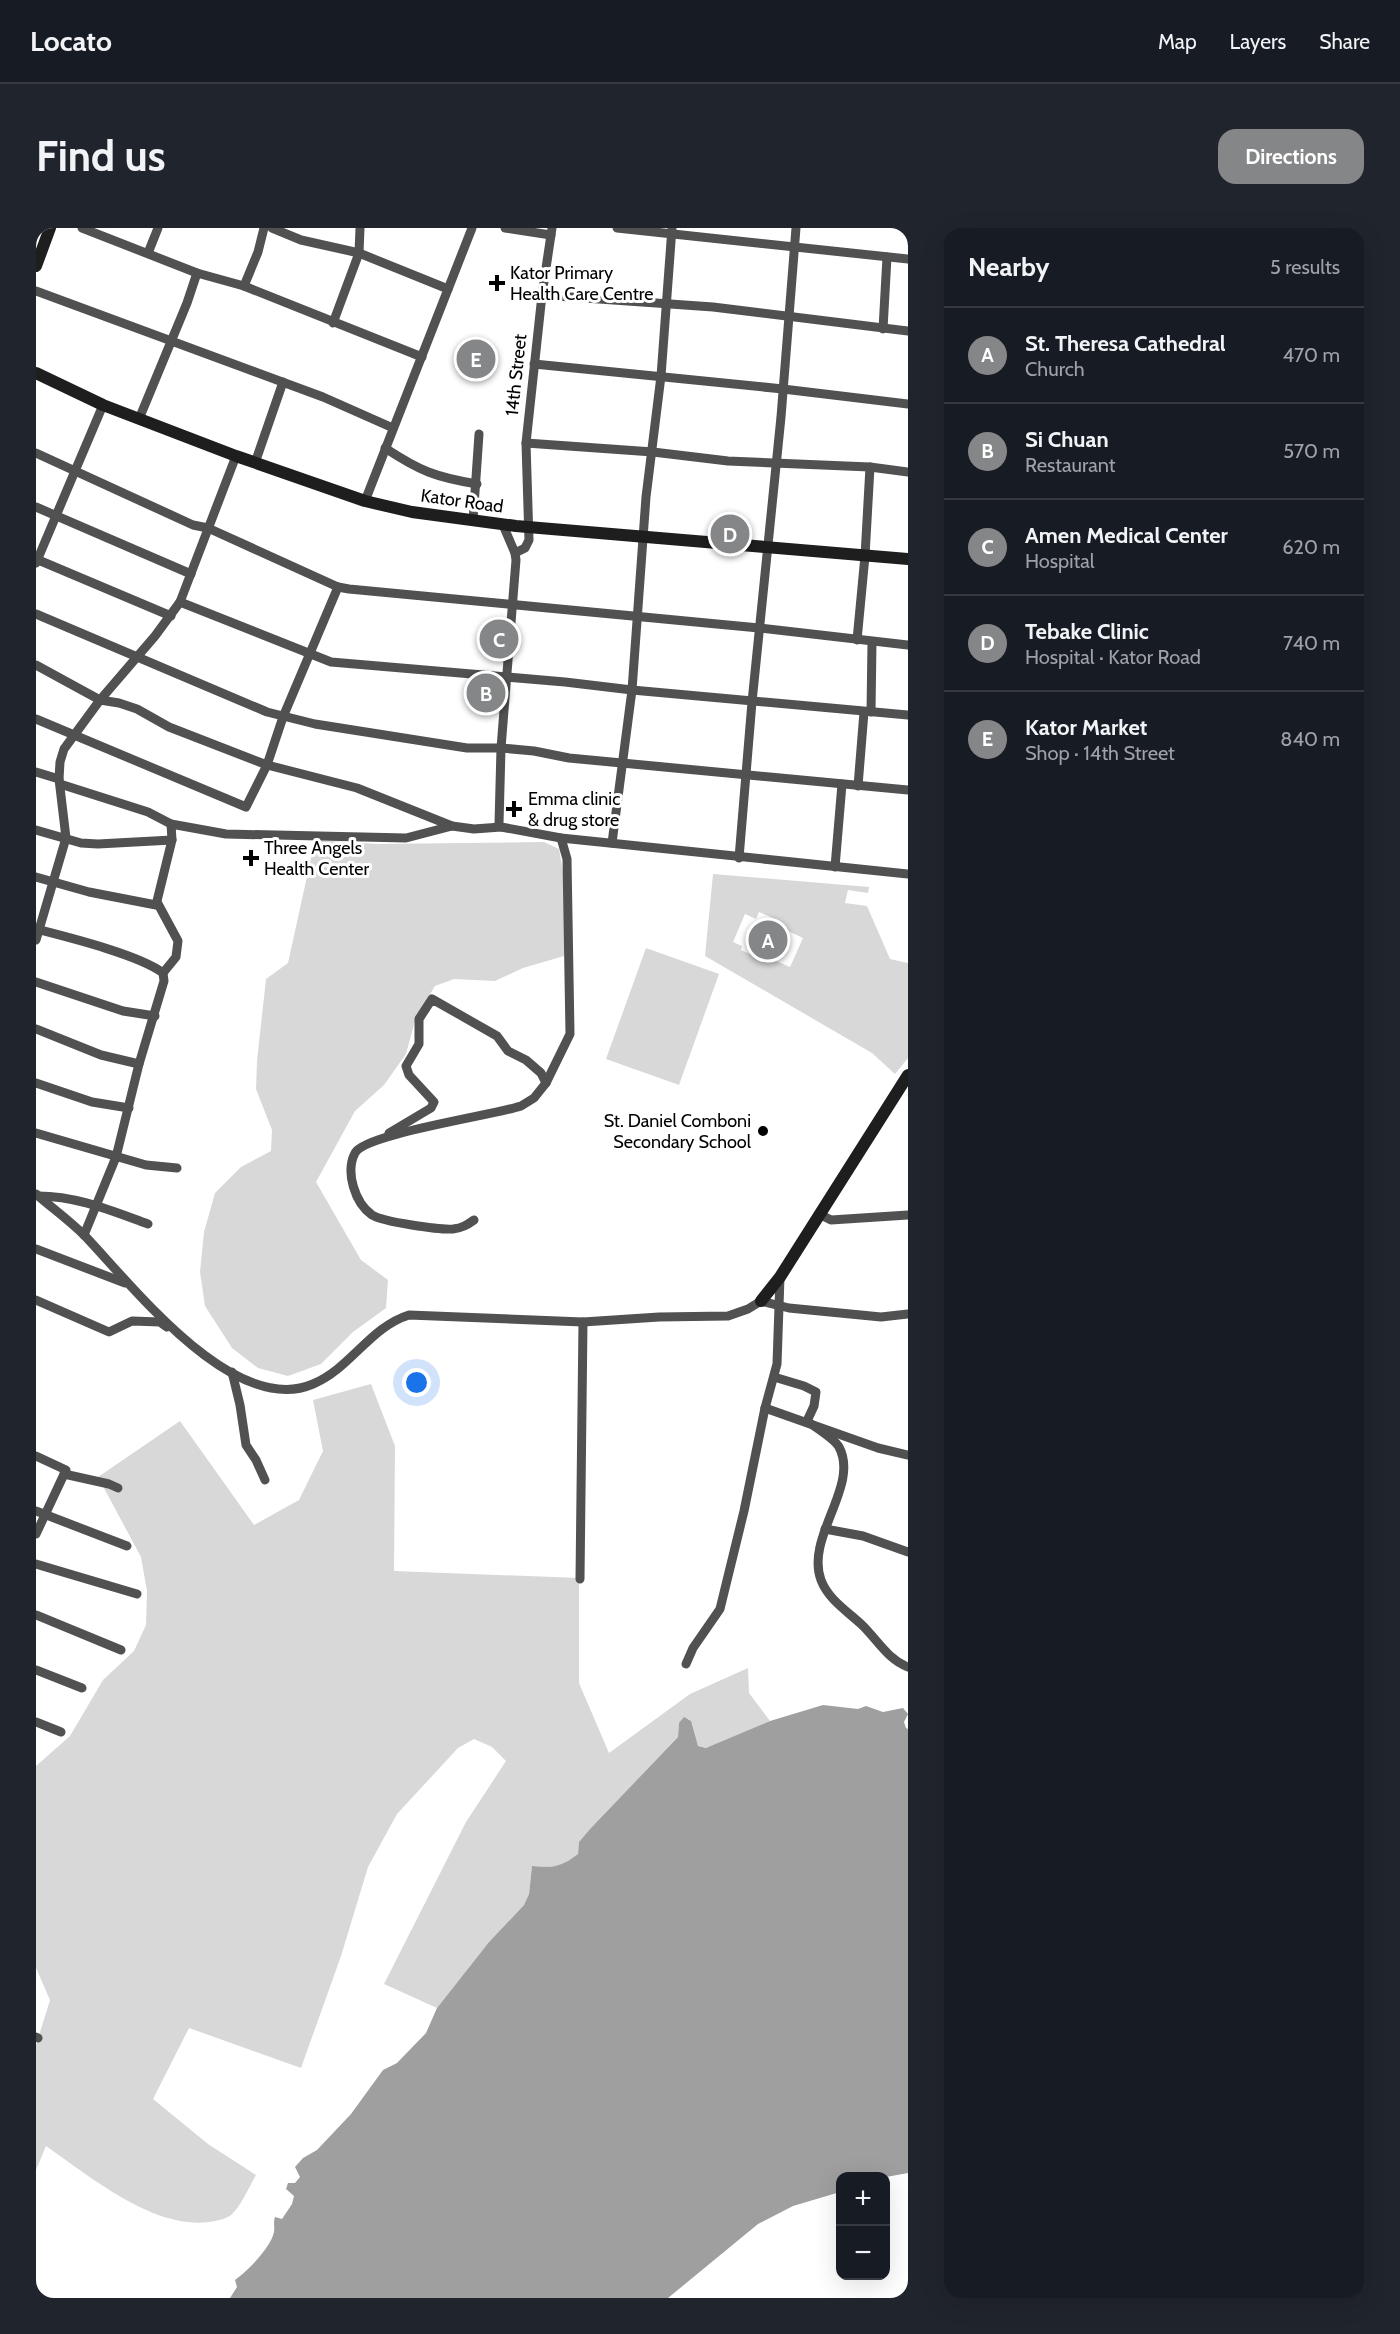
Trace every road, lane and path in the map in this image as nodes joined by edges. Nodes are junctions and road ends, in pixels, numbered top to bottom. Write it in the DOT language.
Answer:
graph roads {
  1 [pos="50,228"];
  2 [pos="82,228"];
  3 [pos="158,228"];
  4 [pos="264,228"];
  5 [pos="272,228"];
  6 [pos="360,228"];
  7 [pos="472,228"];
  8 [pos="505,228"];
  9 [pos="617,228"];
  10 [pos="796,228"];
  11 [pos="671,231"];
  12 [pos="551,232"];
  13 [pos="794,248"];
  14 [pos="148,253"];
  15 [pos="359,253"];
  16 [pos="887,257"];
  17 [pos="908,259"];
  18 [pos="36,266"];
  19 [pos="197,273"];
  20 [pos="244,286"];
  21 [pos="448,289"];
  22 [pos="36,291"];
  23 [pos="542,295"];
  24 [pos="665,303"];
  25 [pos="788,316"];
  26 [pos="333,323"];
  27 [pos="883,329"];
  28 [pos="908,331"];
  29 [pos="171,342"];
  30 [pos="422,357"];
  31 [pos="534,364"];
  32 [pos="36,373"];
  33 [pos="661,376"];
  34 [pos="283,382"];
  35 [pos="783,389"];
  36 [pos="908,404"];
  37 [pos="103,405"];
  38 [pos="139,419"];
  39 [pos="393,428"];
  40 [pos="479,434"];
  41 [pos="526,443"];
  42 [pos="385,448"];
  43 [pos="653,452"];
  44 [pos="36,453"];
  45 [pos="236,456"];
  46 [pos="255,463"];
  47 [pos="776,463"];
  48 [pos="870,467"];
  49 [pos="74,470"];
  50 [pos="908,472"];
  51 [pos="477,484"];
  52 [pos="366,501"];
  53 [pos="36,507"];
  54 [pos="55,516"];
  55 [pos="473,521"];
  56 [pos="503,525"];
  57 [pos="527,527"];
  58 [pos="208,528"];
  59 [pos="643,537"];
  60 [pos="767,547"];
  61 [pos="515,553"];
  62 [pos="865,556"];
  63 [pos="908,559"];
  64 [pos="36,560"];
  65 [pos="191,574"];
  66 [pos="338,587"];
  67 [pos="180,602"];
  68 [pos="513,606"];
  69 [pos="36,614"];
  70 [pos="171,616"];
  71 [pos="639,618"];
  72 [pos="759,628"];
  73 [pos="857,640"];
  74 [pos="872,642"];
  75 [pos="908,645"];
  76 [pos="309,653"];
  77 [pos="137,656"];
  78 [pos="36,665"];
  79 [pos="507,677"];
  80 [pos="632,690"];
  81 [pos="100,700"];
  82 [pos="752,702"];
  83 [pos="868,712"];
  84 [pos="908,715"];
  85 [pos="283,717"];
  86 [pos="36,718"];
  87 [pos="75,735"];
  88 [pos="501,747"];
  89 [pos="624,763"];
  90 [pos="267,765"];
  91 [pos="36,772"];
  92 [pos="747,775"];
  93 [pos="60,782"];
  94 [pos="842,784"];
  95 [pos="858,786"];
  96 [pos="908,790"];
  97 [pos="171,824"];
  98 [pos="452,826"];
  99 [pos="501,827"];
  100 [pos="36,830"];
  101 [pos="66,838"];
  102 [pos="561,838"];
  103 [pos="172,840"];
  104 [pos="612,843"];
  105 [pos="739,858"];
  106 [pos="836,867"];
  107 [pos="908,874"];
  108 [pos="36,877"];
  109 [pos="52,881"];
  110 [pos="157,902"];
  111 [pos="37,933"];
  112 [pos="163,973"];
  113 [pos="36,982"];
  114 [pos="155,1016"];
  115 [pos="36,1029"];
  116 [pos="138,1064"];
  117 [pos="908,1075"];
  118 [pos="36,1083"];
  119 [pos="546,1083"];
  120 [pos="129,1108"];
  121 [pos="36,1133"];
  122 [pos="374,1142"];
  123 [pos="116,1157"];
  124 [pos="177,1168"];
  125 [pos="37,1195"];
  126 [pos="98,1205"];
  127 [pos="819,1214"];
  128 [pos="908,1215"];
  129 [pos="474,1220"];
  130 [pos="148,1224"];
  131 [pos="84,1235"];
  132 [pos="36,1249"];
  133 [pos="780,1278"];
  134 [pos="127,1284"];
  135 [pos="36,1300"];
  136 [pos="761,1301"];
  137 [pos="781,1307"];
  138 [pos="908,1314"];
  139 [pos="583,1323"];
  140 [pos="234,1373"];
  141 [pos="774,1377"];
  142 [pos="765,1408"];
  143 [pos="807,1421"];
  144 [pos="908,1455"];
  145 [pos="36,1456"];
  146 [pos="64,1473"];
  147 [pos="265,1480"];
  148 [pos="118,1488"];
  149 [pos="40,1512"];
  150 [pos="825,1529"];
  151 [pos="36,1533"];
  152 [pos="127,1546"];
  153 [pos="908,1552"];
  154 [pos="36,1563"];
  155 [pos="580,1578"];
  156 [pos="137,1594"];
  157 [pos="36,1616"];
  158 [pos="121,1650"];
  159 [pos="686,1665"];
  160 [pos="908,1667"];
  161 [pos="36,1670"];
  162 [pos="82,1688"];
  163 [pos="36,1722"];
  164 [pos="61,1732"];
  1 -- 18 [label="main road"];
  2 -- 14 [label="street"];
  3 -- 14 [label="street"];
  4 -- 20 [label="street"];
  5 -- 15 [label="street"];
  6 -- 15 [label="street"];
  7 -- 21 [label="street"];
  8 -- 12 [label="street"];
  9 -- 11 [label="street"];
  10 -- 13 [label="street"];
  11 -- 13 [label="street"];
  11 -- 24 [label="street"];
  12 -- 23 [label="street, 14th Street"];
  13 -- 16 [label="street"];
  13 -- 25 [label="street"];
  14 -- 19 [label="street"];
  15 -- 21 [label="street"];
  15 -- 26 [label="street"];
  16 -- 17 [label="street"];
  16 -- 27 [label="street"];
  19 -- 20 [label="street"];
  19 -- 29 [label="street"];
  20 -- 26 [label="street"];
  21 -- 30 [label="street"];
  22 -- 29 [label="street"];
  23 -- 24 [label="street"];
  23 -- 31 [label="street, 14th Street"];
  24 -- 25 [label="street"];
  24 -- 33 [label="street"];
  25 -- 27 [label="street"];
  25 -- 35 [label="street"];
  26 -- 30 [label="street"];
  27 -- 28 [label="street"];
  29 -- 34 [label="street"];
  29 -- 38 [label="street"];
  30 -- 39 [label="street"];
  31 -- 33 [label="street"];
  31 -- 41 [label="street, 14th Street"];
  32 -- 37 [label="main road, Kator Road"];
  33 -- 35 [label="street"];
  33 -- 43 [label="street"];
  34 -- 39 [label="street"];
  34 -- 46 [label="street"];
  35 -- 36 [label="street"];
  35 -- 47 [label="street"];
  37 -- 38 [label="main road, Kator Road"];
  37 -- 49 [label="street"];
  38 -- 45 [label="main road, Kator Road"];
  39 -- 42 [label="street"];
  40 -- 51 [label="street"];
  41 -- 43 [label="street"];
  41 -- 57 [label="street, 14th Street"];
  42 -- 51 [label="street"];
  42 -- 52 [label="street"];
  43 -- 47 [label="street"];
  43 -- 59 [label="street"];
  44 -- 49 [label="street"];
  45 -- 46 [label="main road, Kator Road"];
  45 -- 58 [label="street"];
  46 -- 52 [label="main road, Kator Road"];
  47 -- 48 [label="street"];
  47 -- 60 [label="street"];
  48 -- 50 [label="street"];
  48 -- 62 [label="street"];
  49 -- 54 [label="street"];
  49 -- 58 [label="street"];
  51 -- 55 [label="street"];
  52 -- 55 [label="main road, Kator Road"];
  53 -- 54 [label="street"];
  54 -- 64 [label="street"];
  54 -- 65 [label="street"];
  55 -- 56 [label="main road, Kator Road"];
  56 -- 57 [label="main road, Kator Road"];
  56 -- 61 [label="street"];
  57 -- 59 [label="main road, Kator Road"];
  57 -- 61 [label="street"];
  58 -- 65 [label="street"];
  58 -- 66 [label="street"];
  59 -- 60 [label="main road, Kator Road"];
  59 -- 71 [label="street"];
  60 -- 62 [label="main road, Kator Road"];
  60 -- 72 [label="street"];
  61 -- 68 [label="street"];
  62 -- 63 [label="main road, Kator Road"];
  62 -- 73 [label="street"];
  64 -- 70 [label="street"];
  65 -- 67 [label="street"];
  66 -- 68 [label="street"];
  66 -- 76 [label="street"];
  67 -- 70 [label="street"];
  67 -- 76 [label="street"];
  68 -- 71 [label="street"];
  68 -- 79 [label="street"];
  69 -- 77 [label="street"];
  70 -- 77 [label="street"];
  71 -- 72 [label="street"];
  71 -- 80 [label="street"];
  72 -- 73 [label="street"];
  72 -- 82 [label="street"];
  73 -- 74 [label="street"];
  74 -- 75 [label="street"];
  74 -- 83 [label="street"];
  76 -- 79 [label="street"];
  76 -- 85 [label="street"];
  77 -- 81 [label="street"];
  77 -- 85 [label="street"];
  78 -- 81 [label="street"];
  79 -- 80 [label="street"];
  79 -- 88 [label="street"];
  80 -- 82 [label="street"];
  80 -- 89 [label="street"];
  81 -- 87 [label="street"];
  81 -- 90 [label="street"];
  82 -- 83 [label="street"];
  82 -- 92 [label="street"];
  83 -- 84 [label="street"];
  83 -- 95 [label="street"];
  85 -- 88 [label="street"];
  85 -- 90 [label="street"];
  86 -- 87 [label="street"];
  87 -- 90 [label="street"];
  87 -- 93 [label="street"];
  88 -- 89 [label="street"];
  88 -- 99 [label="street"];
  89 -- 92 [label="street"];
  89 -- 104 [label="street"];
  90 -- 98 [label="street"];
  91 -- 93 [label="street"];
  92 -- 94 [label="street"];
  92 -- 105 [label="street"];
  93 -- 97 [label="street"];
  93 -- 101 [label="street"];
  94 -- 95 [label="street"];
  94 -- 106 [label="street"];
  95 -- 96 [label="street"];
  97 -- 98 [label="street"];
  97 -- 103 [label="street"];
  98 -- 99 [label="street"];
  99 -- 102 [label="street"];
  100 -- 101 [label="street"];
  101 -- 103 [label="street"];
  101 -- 109 [label="street"];
  102 -- 104 [label="street"];
  102 -- 119 [label="street"];
  103 -- 110 [label="street"];
  104 -- 105 [label="street"];
  105 -- 106 [label="street"];
  106 -- 107 [label="street"];
  108 -- 109 [label="street"];
  109 -- 110 [label="street"];
  109 -- 111 [label="street"];
  110 -- 112 [label="street"];
  111 -- 112 [label="street"];
  112 -- 114 [label="street"];
  113 -- 114 [label="street"];
  114 -- 116 [label="street"];
  115 -- 116 [label="street"];
  116 -- 120 [label="street"];
  117 -- 127 [label="main road"];
  118 -- 120 [label="street"];
  119 -- 122 [label="street"];
  119 -- 122 [label="street"];
  120 -- 123 [label="street"];
  121 -- 123 [label="street"];
  122 -- 129 [label="street"];
  123 -- 124 [label="street"];
  123 -- 126 [label="street"];
  125 -- 126 [label="street"];
  125 -- 131 [label="street"];
  126 -- 130 [label="street"];
  126 -- 131 [label="street"];
  127 -- 128 [label="street"];
  127 -- 133 [label="main road"];
  131 -- 134 [label="street"];
  132 -- 134 [label="street"];
  133 -- 136 [label="main road"];
  133 -- 137 [label="street"];
  134 -- 140 [label="street"];
  135 -- 140 [label="street"];
  136 -- 137 [label="street"];
  136 -- 139 [label="street"];
  137 -- 138 [label="street"];
  137 -- 141 [label="street"];
  139 -- 140 [label="street"];
  139 -- 155 [label="street"];
  140 -- 147 [label="street"];
  141 -- 142 [label="street"];
  141 -- 143 [label="street"];
  142 -- 143 [label="street"];
  142 -- 159 [label="street"];
  143 -- 144 [label="street"];
  143 -- 150 [label="street"];
  145 -- 146 [label="street"];
  146 -- 148 [label="street"];
  146 -- 149 [label="street"];
  149 -- 151 [label="street"];
  149 -- 152 [label="street"];
  150 -- 153 [label="street"];
  150 -- 160 [label="street"];
  154 -- 156 [label="street"];
  157 -- 158 [label="street"];
  161 -- 162 [label="street"];
  163 -- 164 [label="street"];
}
